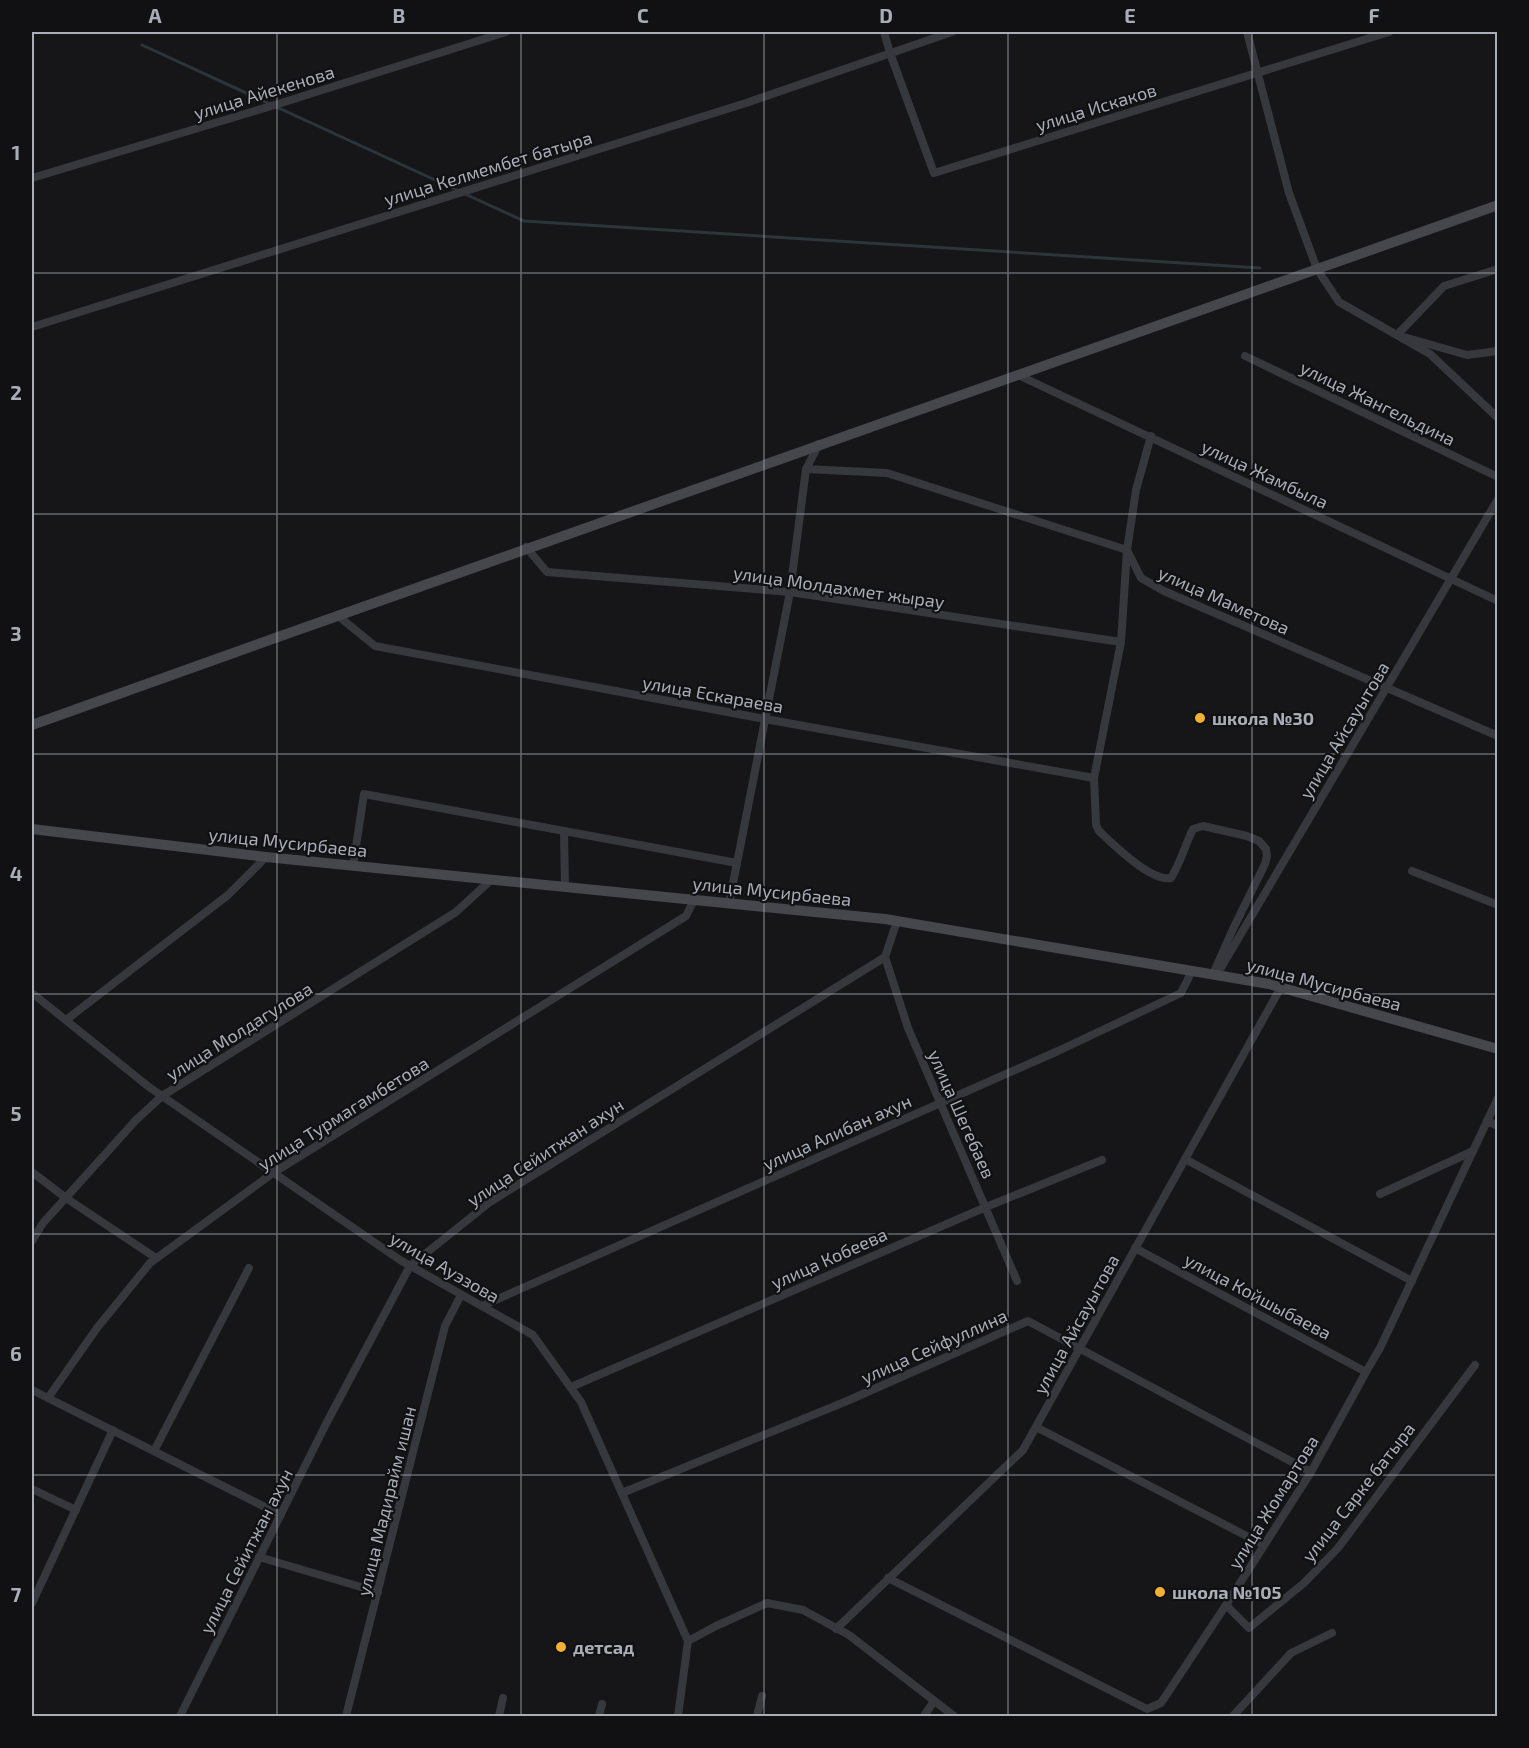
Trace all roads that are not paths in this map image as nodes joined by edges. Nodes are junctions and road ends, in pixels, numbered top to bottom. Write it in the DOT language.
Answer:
graph roads {
  1 [pos="506,32"];
  2 [pos="884,32"];
  3 [pos="952,32"];
  4 [pos="1247,32"];
  5 [pos="1389,32"];
  6 [pos="890,53"];
  7 [pos="1257,73"];
  8 [pos="32,178"];
  9 [pos="1497,205"];
  10 [pos="1317,269"];
  11 [pos="1497,269"];
  12 [pos="32,327"];
  13 [pos="1397,335"];
  14 [pos="1497,351"];
  15 [pos="1245,356"];
  16 [pos="1018,375"];
  17 [pos="1497,417"];
  18 [pos="1151,436"];
  19 [pos="819,444"];
  20 [pos="806,469"];
  21 [pos="1497,477"];
  22 [pos="1497,500"];
  23 [pos="526,547"];
  24 [pos="1127,550"];
  25 [pos="1451,579"];
  26 [pos="790,592"];
  27 [pos="1497,601"];
  28 [pos="337,615"];
  29 [pos="1121,642"];
  30 [pos="1387,687"];
  31 [pos="765,719"];
  32 [pos="32,725"];
  33 [pos="1497,736"];
  34 [pos="1094,778"];
  35 [pos="32,828"];
  36 [pos="564,831"];
  37 [pos="266,857"];
  38 [pos="737,863"];
  39 [pos="352,866"];
  40 [pos="1412,872"];
  41 [pos="491,880"];
  42 [pos="566,887"];
  43 [pos="694,900"];
  44 [pos="729,904"];
  45 [pos="1497,905"];
  46 [pos="897,921"];
  47 [pos="885,957"];
  48 [pos="1192,971"];
  49 [pos="1215,974"];
  50 [pos="1281,987"];
  51 [pos="32,993"];
  52 [pos="66,1020"];
  53 [pos="1497,1048"];
  54 [pos="162,1096"];
  55 [pos="1497,1098"];
  56 [pos="941,1103"];
  57 [pos="1487,1121"];
  58 [pos="1497,1126"];
  59 [pos="1473,1151"];
  60 [pos="1185,1159"];
  61 [pos="1102,1160"];
  62 [pos="32,1172"];
  63 [pos="273,1173"];
  64 [pos="1380,1194"];
  65 [pos="66,1198"];
  66 [pos="986,1207"];
  67 [pos="32,1240"];
  68 [pos="1135,1248"];
  69 [pos="156,1258"];
  70 [pos="410,1266"];
  71 [pos="249,1268"];
  72 [pos="1017,1281"];
  73 [pos="1412,1281"];
  74 [pos="461,1295"];
  75 [pos="482,1306"];
  76 [pos="1079,1348"];
  77 [pos="1475,1365"];
  78 [pos="1366,1372"];
  79 [pos="571,1388"];
  80 [pos="32,1390"];
  81 [pos="48,1398"];
  82 [pos="1036,1427"];
  83 [pos="113,1430"];
  84 [pos="154,1451"];
  85 [pos="1311,1472"];
  86 [pos="32,1489"];
  87 [pos="622,1493"];
  88 [pos="76,1510"];
  89 [pos="281,1515"];
  90 [pos="1264,1545"];
  91 [pos="260,1557"];
  92 [pos="888,1578"];
  93 [pos="378,1592"];
  94 [pos="32,1603"];
  95 [pos="1226,1605"];
  96 [pos="836,1629"];
  97 [pos="1332,1633"];
  98 [pos="688,1641"];
  99 [pos="762,1696"];
  100 [pos="503,1698"];
  101 [pos="934,1701"];
  102 [pos="602,1704"];
  103 [pos="1148,1713"];
  104 [pos="180,1716"];
  105 [pos="346,1716"];
  106 [pos="499,1716"];
  107 [pos="599,1716"];
  108 [pos="678,1716"];
  109 [pos="757,1716"];
  110 [pos="924,1716"];
  111 [pos="954,1716"];
  112 [pos="1233,1716"];
  1 -- 8 [label="street, улица Айекенова"];
  2 -- 6 [label="street"];
  3 -- 6 [label="street, улица Келмембет батыра"];
  4 -- 7 [label="street"];
  5 -- 7 [label="street, улица Искаков"];
  6 -- 7 [label="street, улица Искаков"];
  6 -- 12 [label="street, улица Келмембет батыра"];
  7 -- 10 [label="street"];
  9 -- 10 [label="main road"];
  10 -- 13 [label="street"];
  10 -- 16 [label="main road"];
  11 -- 13 [label="street"];
  13 -- 14 [label="street"];
  13 -- 17 [label="street"];
  15 -- 21 [label="street, улица Жангельдина"];
  16 -- 18 [label="street, улица Жамбыла"];
  16 -- 19 [label="main road"];
  18 -- 24 [label="street"];
  18 -- 25 [label="street, улица Жамбыла"];
  19 -- 20 [label="street"];
  19 -- 23 [label="main road"];
  20 -- 24 [label="street"];
  20 -- 26 [label="street"];
  22 -- 25 [label="street, улица Айсауытова"];
  23 -- 26 [label="street, улица Молдахмет жырау"];
  23 -- 28 [label="main road"];
  24 -- 29 [label="street"];
  24 -- 30 [label="street, улица Маметова"];
  25 -- 27 [label="street, улица Жамбыла"];
  25 -- 30 [label="street, улица Айсауытова"];
  26 -- 29 [label="street, улица Молдахмет жырау"];
  26 -- 31 [label="street"];
  28 -- 31 [label="street, улица Ескараева"];
  28 -- 32 [label="main road"];
  29 -- 34 [label="street"];
  30 -- 33 [label="street, улица Маметова"];
  30 -- 49 [label="street, улица Айсауытова"];
  31 -- 34 [label="street, улица Ескараева"];
  31 -- 38 [label="street"];
  34 -- 49 [label="street"];
  35 -- 37 [label="main road, улица Мусирбаева"];
  36 -- 38 [label="street"];
  36 -- 39 [label="street"];
  36 -- 42 [label="street"];
  37 -- 39 [label="main road, улица Мусирбаева"];
  37 -- 52 [label="street"];
  38 -- 44 [label="street"];
  39 -- 41 [label="main road, улица Мусирбаева"];
  40 -- 45 [label="street"];
  41 -- 42 [label="main road, улица Мусирбаева"];
  41 -- 54 [label="street, улица Молдагулова"];
  42 -- 43 [label="main road, улица Мусирбаева"];
  43 -- 44 [label="main road, улица Мусирбаева"];
  43 -- 63 [label="street, улица Турмагамбетова"];
  44 -- 46 [label="main road, улица Мусирбаева"];
  46 -- 47 [label="street"];
  46 -- 48 [label="main road, улица Мусирбаева"];
  47 -- 56 [label="street, улица Шегебаев"];
  47 -- 70 [label="street, улица Сейитжан ахун"];
  48 -- 49 [label="main road, улица Мусирбаева"];
  48 -- 56 [label="street, улица Алибан ахун"];
  49 -- 50 [label="main road, улица Мусирбаева"];
  50 -- 53 [label="main road, улица Мусирбаева"];
  50 -- 60 [label="street, улица Айсауытова"];
  51 -- 52 [label="street, улица Ауэзова"];
  52 -- 54 [label="street, улица Ауэзова"];
  54 -- 63 [label="street, улица Ауэзова"];
  54 -- 65 [label="street, улица Молдагулова"];
  55 -- 57 [label="street, улица Жомартова"];
  56 -- 66 [label="street, улица Шегебаев"];
  56 -- 75 [label="street, улица Алибан ахун"];
  57 -- 58 [label="street"];
  57 -- 59 [label="street, улица Жомартова"];
  59 -- 64 [label="street"];
  59 -- 73 [label="street, улица Жомартова"];
  60 -- 68 [label="street, улица Айсауытова"];
  60 -- 73 [label="street"];
  61 -- 66 [label="street, улица Кобеева"];
  62 -- 65 [label="street"];
  63 -- 69 [label="street, улица Турмагамбетова"];
  63 -- 70 [label="street, улица Ауэзова"];
  65 -- 67 [label="street, улица Молдагулова"];
  65 -- 69 [label="street"];
  66 -- 72 [label="street, улица Шегебаев"];
  66 -- 79 [label="street, улица Кобеева"];
  68 -- 76 [label="street, улица Айсауытова"];
  68 -- 78 [label="street, улица Койшыбаева"];
  69 -- 81 [label="street, улица Турмагамбетова"];
  70 -- 74 [label="street, улица Ауэзова"];
  70 -- 89 [label="street, улица Сейитжан ахун"];
  71 -- 84 [label="street"];
  73 -- 78 [label="street, улица Жомартова"];
  74 -- 75 [label="street, улица Ауэзова"];
  74 -- 93 [label="street, улица Мадирайм ишан"];
  75 -- 79 [label="street, улица Ауэзова"];
  76 -- 82 [label="street, улица Айсауытова"];
  76 -- 85 [label="street, улица Сейфуллина"];
  76 -- 87 [label="street, улица Сейфуллина"];
  77 -- 95 [label="street, улица Сарке батыра"];
  78 -- 85 [label="street, улица Жомартова"];
  79 -- 87 [label="street, улица Ауэзова"];
  80 -- 81 [label="street"];
  81 -- 83 [label="street"];
  82 -- 90 [label="street"];
  82 -- 92 [label="street, улица Айсауытова"];
  83 -- 84 [label="street"];
  83 -- 88 [label="street"];
  84 -- 89 [label="street"];
  85 -- 90 [label="street, улица Жомартова"];
  86 -- 88 [label="street"];
  87 -- 98 [label="street, улица Ауэзова"];
  88 -- 94 [label="street"];
  89 -- 91 [label="street, улица Сейитжан ахун"];
  90 -- 95 [label="street, улица Жомартова"];
  91 -- 93 [label="street"];
  91 -- 104 [label="street, улица Сейитжан ахун"];
  92 -- 96 [label="street, улица Айсауытова"];
  92 -- 103 [label="street, улица Жомартова"];
  93 -- 105 [label="street, улица Мадирайм ишан"];
  95 -- 103 [label="street, улица Жомартова"];
  96 -- 98 [label="street"];
  96 -- 101 [label="street"];
  97 -- 112 [label="street"];
  98 -- 108 [label="street"];
  99 -- 109 [label="street"];
  100 -- 106 [label="street"];
  101 -- 110 [label="street"];
  101 -- 111 [label="street"];
  102 -- 107 [label="street"];
}
